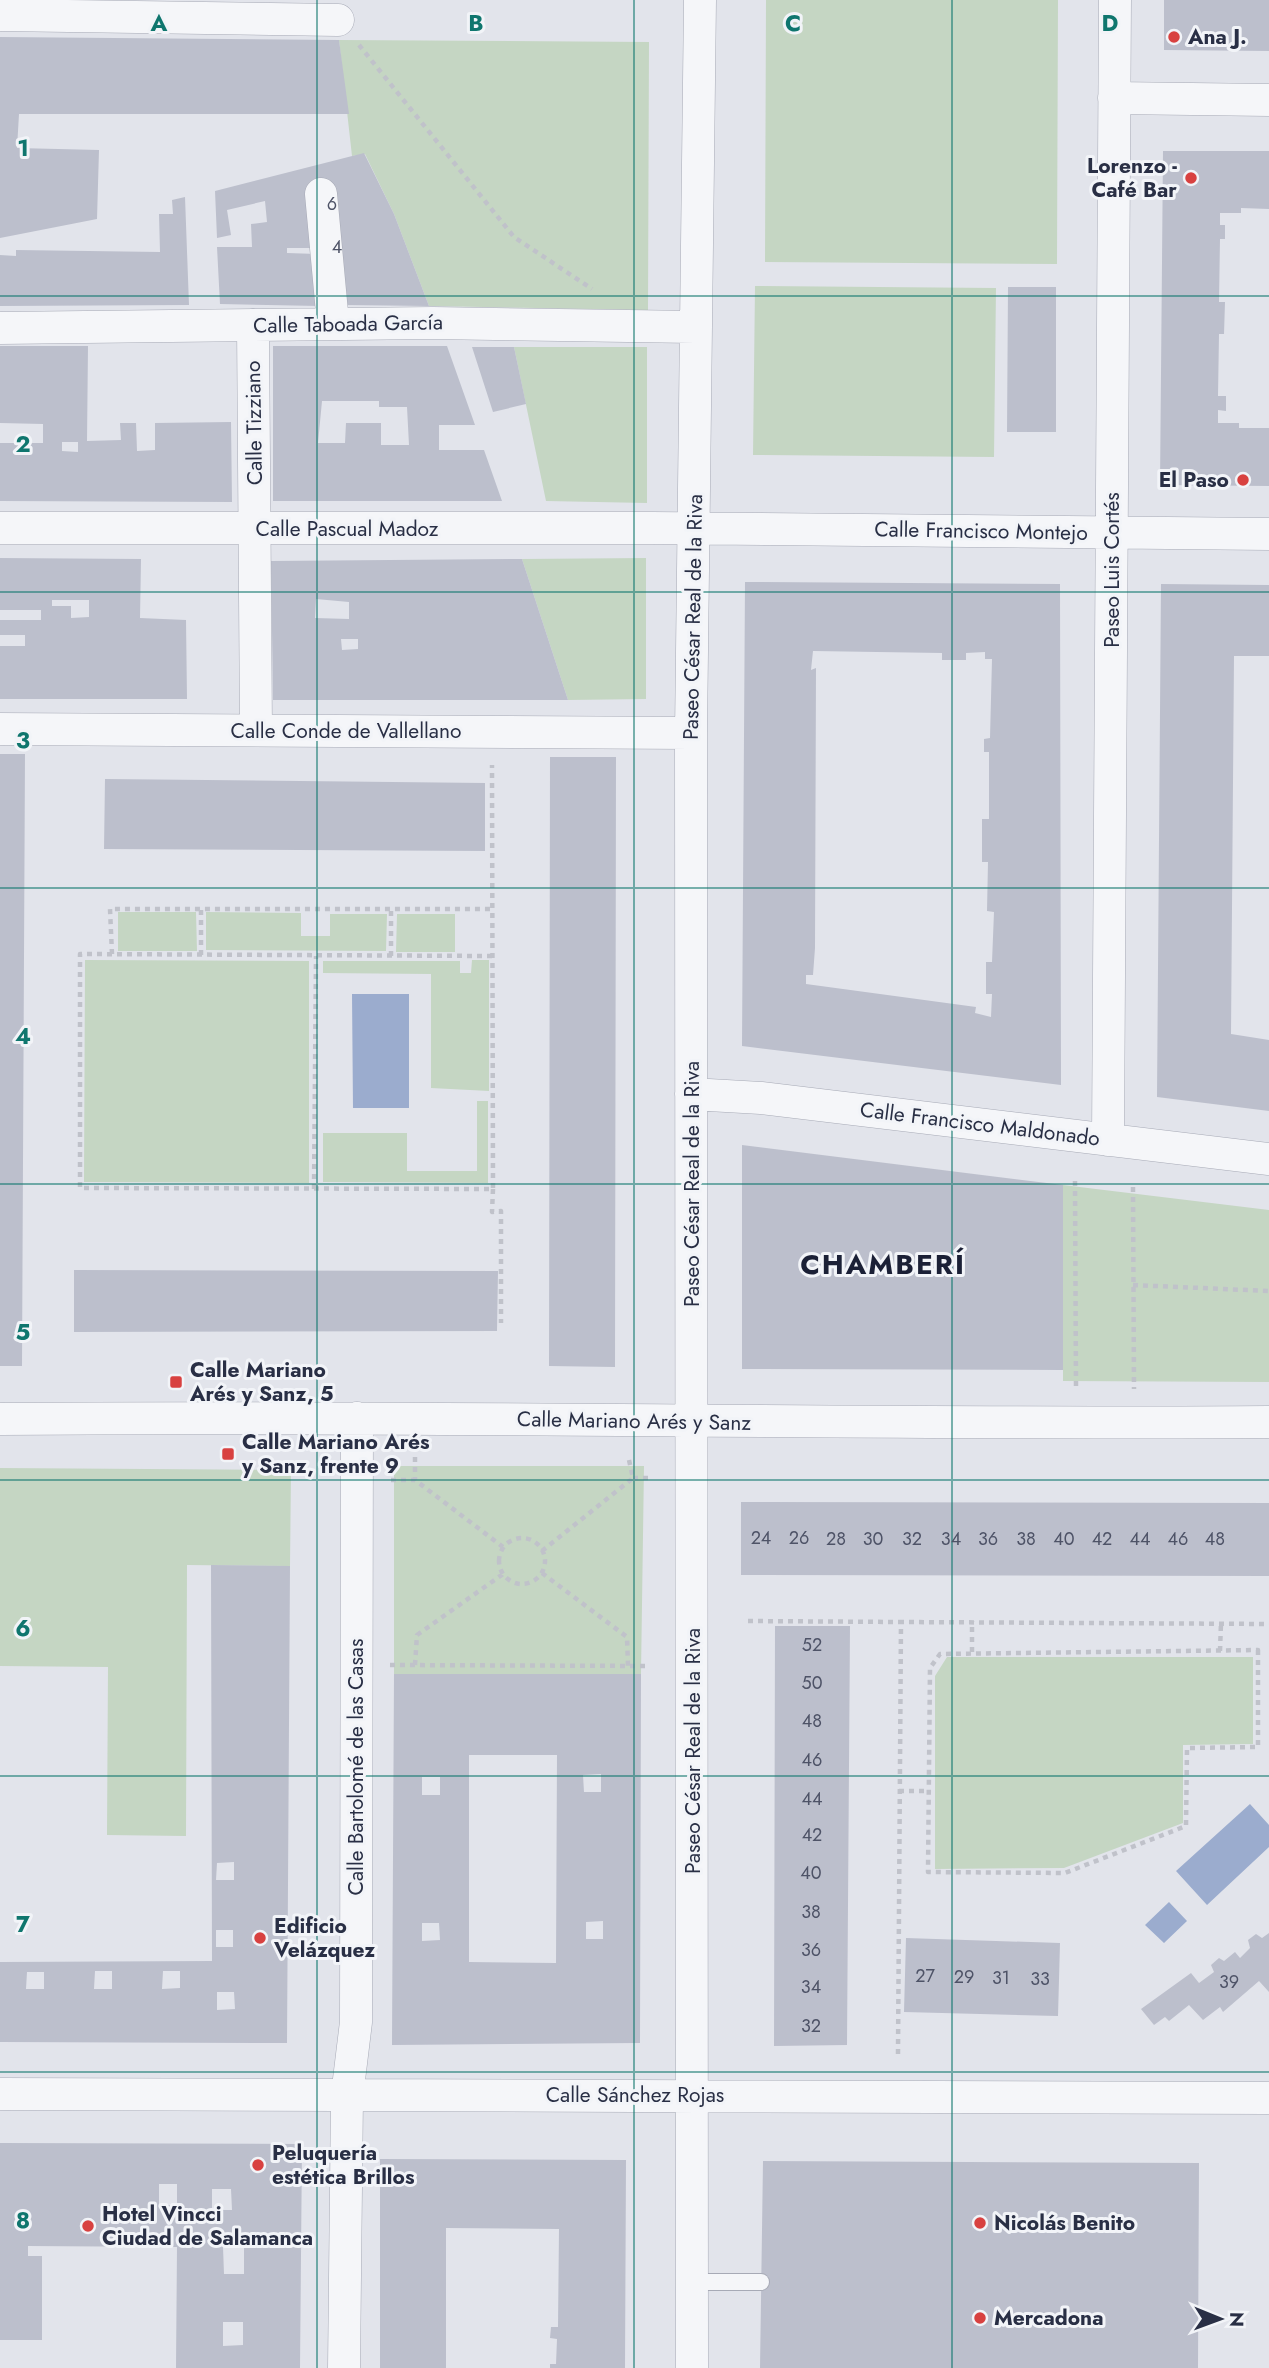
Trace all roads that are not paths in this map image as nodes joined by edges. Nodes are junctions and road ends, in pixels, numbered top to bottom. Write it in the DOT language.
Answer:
graph roads {
  1 [pos="700,0"];
  2 [pos="1115,0"];
  3 [pos="0,15"];
  4 [pos="338,20"];
  5 [pos="1114,98"];
  6 [pos="1269,100"];
  7 [pos="321,194"];
  8 [pos="333,323"];
  9 [pos="253,325"];
  10 [pos="695,327"];
  11 [pos="0,328"];
  12 [pos="0,528"];
  13 [pos="694,528"];
  14 [pos="255,529"];
  15 [pos="1112,532"];
  16 [pos="1269,534"];
  17 [pos="0,729"];
  18 [pos="256,730"];
  19 [pos="691,733"];
  20 [pos="691,1094"];
  21 [pos="1108,1140"];
  22 [pos="1269,1159"];
  23 [pos="357,1418"];
  24 [pos="0,1419"];
  25 [pos="693,1422"];
  26 [pos="1269,1422"];
  27 [pos="0,2094"];
  28 [pos="692,2094"];
  29 [pos="347,2096"];
  30 [pos="1269,2098"];
  31 [pos="692,2281"];
  32 [pos="761,2282"];
  33 [pos="344,2368"];
  34 [pos="692,2368"];
  1 -- 10 [label="street, Paseo César Real de la Riva"];
  2 -- 5 [label="street, Paseo Luis Cortés"];
  3 -- 4 [label="street"];
  5 -- 6 [label="street"];
  5 -- 15 [label="street, Paseo Luis Cortés"];
  7 -- 8 [label="street"];
  8 -- 9 [label="street, Calle Taboada García"];
  8 -- 10 [label="street, Calle Taboada García"];
  9 -- 11 [label="street, Calle Taboada García"];
  9 -- 14 [label="street, Calle Tizziano"];
  10 -- 13 [label="street, Paseo César Real de la Riva"];
  12 -- 14 [label="street, Calle Pascual Madoz"];
  13 -- 14 [label="street, Calle Pascual Madoz"];
  13 -- 15 [label="street, Calle Francisco Montejo"];
  13 -- 19 [label="street, Paseo César Real de la Riva"];
  14 -- 18 [label="street, Calle Tizziano"];
  15 -- 16 [label="street, Calle Francisco Montejo"];
  15 -- 21 [label="street, Paseo Luis Cortés"];
  17 -- 18 [label="street, Calle Conde de Vallellano"];
  18 -- 19 [label="street, Calle Conde de Vallellano"];
  19 -- 20 [label="street, Paseo César Real de la Riva"];
  20 -- 21 [label="street, Calle Francisco Maldonado"];
  20 -- 25 [label="street, Paseo César Real de la Riva"];
  21 -- 22 [label="street, Calle Francisco Maldonado"];
  23 -- 24 [label="street, Calle Mariano Arés y Sanz"];
  23 -- 25 [label="street, Calle Mariano Arés y Sanz"];
  23 -- 29 [label="street, Calle Bartolomé de las Casas"];
  25 -- 26 [label="street, Calle Mariano Arés y Sanz"];
  25 -- 28 [label="street, Paseo César Real de la Riva"];
  27 -- 29 [label="street, Calle Sánchez Rojas"];
  28 -- 29 [label="street, Calle Sánchez Rojas"];
  28 -- 30 [label="street, Calle Sánchez Rojas"];
  28 -- 31 [label="street, Paseo César Real de la Riva"];
  29 -- 33 [label="street, Calle Bartolomé de las Casas"];
  31 -- 32 [label="lane"];
  31 -- 34 [label="street, Paseo César Real de la Riva"];
}
